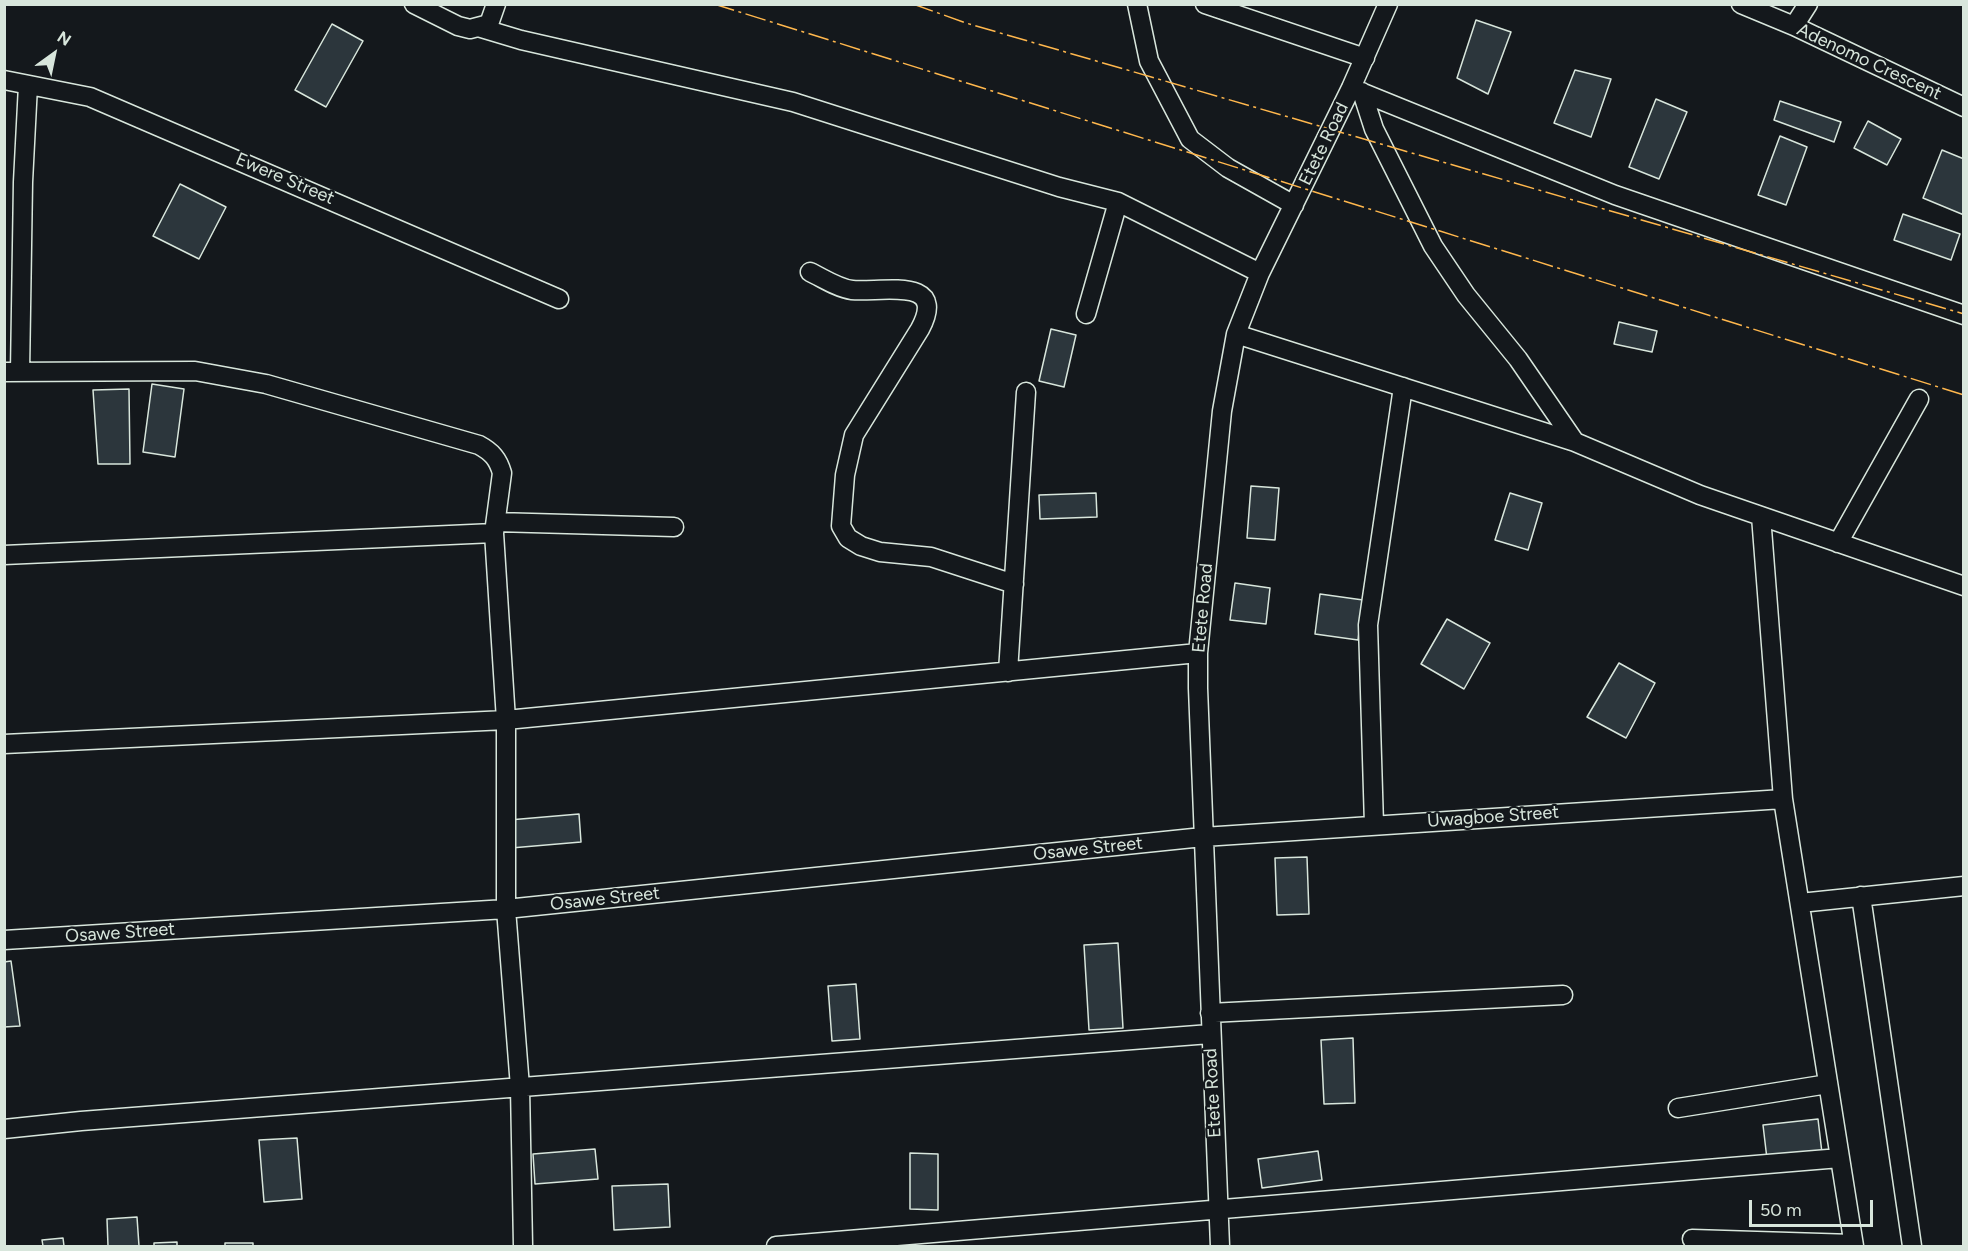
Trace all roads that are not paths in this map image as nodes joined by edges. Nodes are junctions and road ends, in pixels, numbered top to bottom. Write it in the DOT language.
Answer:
graph roads {
  1 [pos="414,4"];
  2 [pos="496,4"];
  3 [pos="1137,4"];
  4 [pos="1205,4"];
  5 [pos="1388,4"];
  6 [pos="1741,4"];
  7 [pos="1808,4"];
  8 [pos="1794,26"];
  9 [pos="481,28"];
  10 [pos="1365,58"];
  11 [pos="4,80"];
  12 [pos="28,85"];
  13 [pos="1356,90"];
  14 [pos="1964,106"];
  15 [pos="14,182"];
  16 [pos="1118,202"];
  17 [pos="1294,205"];
  18 [pos="810,272"];
  19 [pos="1260,273"];
  20 [pos="558,299"];
  21 [pos="1086,314"];
  22 [pos="1964,315"];
  23 [pos="1236,334"];
  24 [pos="12,372"];
  25 [pos="1403,387"];
  26 [pos="1026,392"];
  27 [pos="1919,399"];
  28 [pos="1575,442"];
  29 [pos="1761,516"];
  30 [pos="674,527"];
  31 [pos="495,528"];
  32 [pos="1838,543"];
  33 [pos="4,555"];
  34 [pos="1014,584"];
  35 [pos="1964,586"];
  36 [pos="1198,653"];
  37 [pos="1008,672"];
  38 [pos="506,720"];
  39 [pos="4,744"];
  40 [pos="1783,799"];
  41 [pos="1374,825"];
  42 [pos="1203,837"];
  43 [pos="1964,886"];
  44 [pos="1861,896"];
  45 [pos="1800,903"];
  46 [pos="506,909"];
  47 [pos="4,940"];
  48 [pos="1563,995"];
  49 [pos="1210,1013"];
  50 [pos="1210,1034"];
  51 [pos="1828,1084"];
  52 [pos="520,1087"];
  53 [pos="1678,1108"];
  54 [pos="4,1129"];
  55 [pos="1840,1158"];
  56 [pos="1219,1209"];
  57 [pos="1692,1239"];
  58 [pos="1854,1245"];
  59 [pos="523,1246"];
  60 [pos="776,1246"];
  61 [pos="1220,1246"];
  62 [pos="1912,1246"];
  1 -- 9 [label="street"];
  2 -- 9 [label="street"];
  3 -- 17 [label="street"];
  4 -- 10 [label="street"];
  5 -- 10 [label="street, Etete Road"];
  6 -- 8 [label="street, Adenomo Crescent"];
  7 -- 8 [label="street"];
  8 -- 14 [label="street, Adenomo Crescent"];
  9 -- 16 [label="street"];
  10 -- 13 [label="street, Etete Road"];
  11 -- 12 [label="street, Ewere Street"];
  12 -- 15 [label="street"];
  12 -- 20 [label="street, Ewere Street"];
  13 -- 17 [label="street, Etete Road"];
  13 -- 22 [label="street"];
  13 -- 28 [label="street"];
  15 -- 24 [label="street"];
  16 -- 19 [label="street"];
  16 -- 21 [label="street"];
  17 -- 19 [label="street, Etete Road"];
  18 -- 34 [label="street"];
  19 -- 23 [label="street, Etete Road"];
  23 -- 25 [label="street"];
  23 -- 36 [label="street, Etete Road"];
  24 -- 31 [label="street"];
  25 -- 28 [label="street"];
  25 -- 41 [label="street"];
  26 -- 34 [label="street"];
  27 -- 32 [label="street"];
  28 -- 29 [label="street"];
  29 -- 32 [label="street"];
  29 -- 40 [label="street"];
  30 -- 31 [label="street"];
  31 -- 33 [label="street"];
  31 -- 38 [label="street"];
  32 -- 35 [label="street"];
  34 -- 37 [label="street"];
  36 -- 37 [label="street"];
  36 -- 42 [label="street, Etete Road"];
  37 -- 38 [label="street"];
  38 -- 39 [label="street"];
  38 -- 46 [label="street"];
  40 -- 41 [label="street, Uwagboe Street"];
  40 -- 45 [label="street"];
  41 -- 42 [label="street, Uwagboe Street"];
  42 -- 46 [label="street, Osawe Street"];
  42 -- 49 [label="street, Etete Road"];
  43 -- 44 [label="street"];
  44 -- 45 [label="street"];
  44 -- 62 [label="street"];
  45 -- 51 [label="street"];
  46 -- 47 [label="street, Osawe Street"];
  46 -- 52 [label="street"];
  48 -- 49 [label="street"];
  49 -- 50 [label="street, Etete Road"];
  50 -- 52 [label="street"];
  50 -- 56 [label="street, Etete Road"];
  51 -- 53 [label="street"];
  51 -- 55 [label="street"];
  52 -- 54 [label="street"];
  52 -- 59 [label="street"];
  55 -- 56 [label="street"];
  55 -- 58 [label="street"];
  56 -- 60 [label="street"];
  56 -- 61 [label="street, Etete Road"];
  57 -- 58 [label="street"];
}
